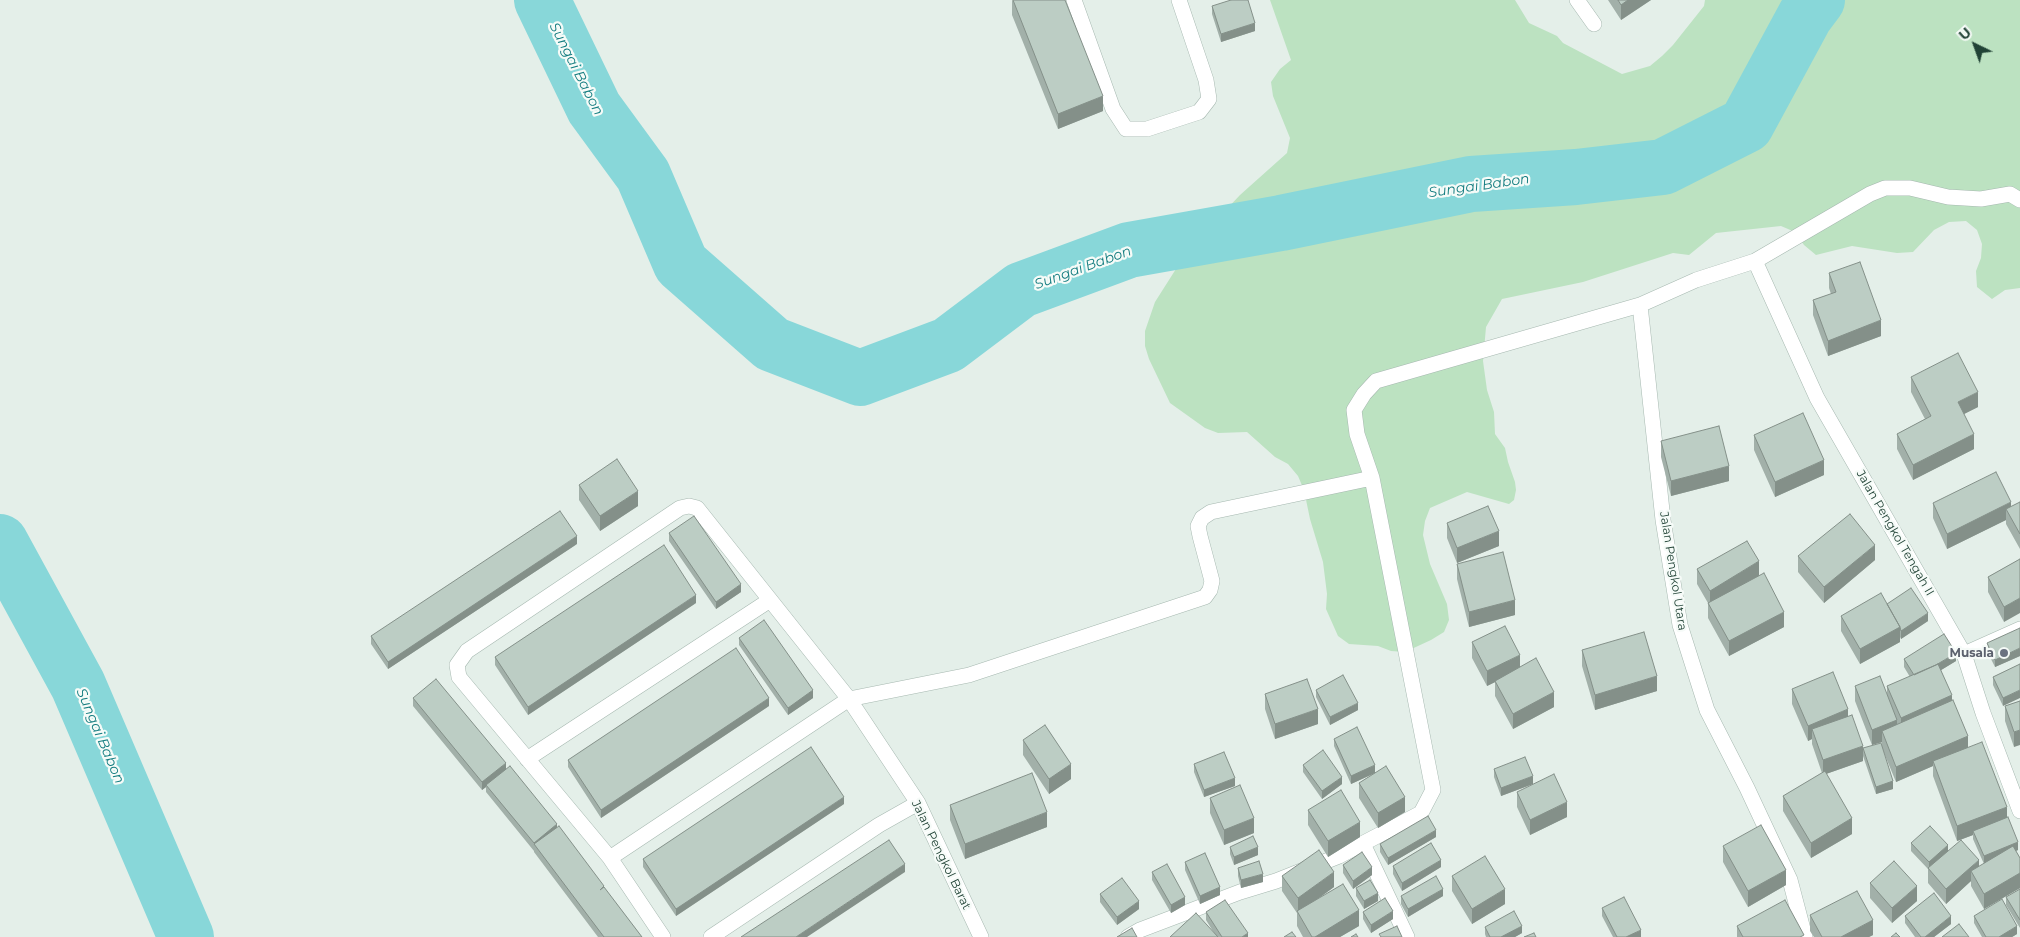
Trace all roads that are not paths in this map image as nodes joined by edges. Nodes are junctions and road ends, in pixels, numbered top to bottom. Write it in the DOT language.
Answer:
graph roads {
  1 [pos="1074,0"];
  2 [pos="1179,0"];
  3 [pos="1577,0"];
  4 [pos="1594,24"];
  5 [pos="2020,200"];
  6 [pos="1755,261"];
  7 [pos="1640,305"];
  8 [pos="1372,478"];
  9 [pos="770,600"];
  10 [pos="2020,629"];
  11 [pos="1964,654"];
  12 [pos="849,699"];
  13 [pos="527,759"];
  14 [pos="918,803"];
  15 [pos="2020,811"];
  16 [pos="1363,844"];
  17 [pos="610,858"];
  18 [pos="663,937"];
  19 [pos="711,937"];
  20 [pos="981,937"];
  21 [pos="1128,937"];
  22 [pos="1407,937"];
  23 [pos="1805,937"];
  1 -- 2 [label="street"];
  3 -- 4 [label="street"];
  5 -- 6 [label="street"];
  6 -- 7 [label="street"];
  6 -- 11 [label="street, Jalan Pengkol Tengah II"];
  7 -- 8 [label="street"];
  7 -- 23 [label="street, Jalan Pengkol Utara"];
  8 -- 12 [label="street"];
  8 -- 16 [label="street"];
  9 -- 12 [label="street, Jalan Pengkol Barat"];
  9 -- 13 [label="street"];
  9 -- 13 [label="street, Jalan Pengkol Barat"];
  10 -- 11 [label="street"];
  11 -- 15 [label="street, Jalan Pengkol Tengah II"];
  12 -- 14 [label="street, Jalan Pengkol Barat"];
  12 -- 17 [label="street"];
  13 -- 17 [label="street"];
  14 -- 19 [label="street"];
  14 -- 20 [label="street, Jalan Pengkol Barat"];
  16 -- 21 [label="street"];
  16 -- 22 [label="street"];
  17 -- 18 [label="street"];
}
